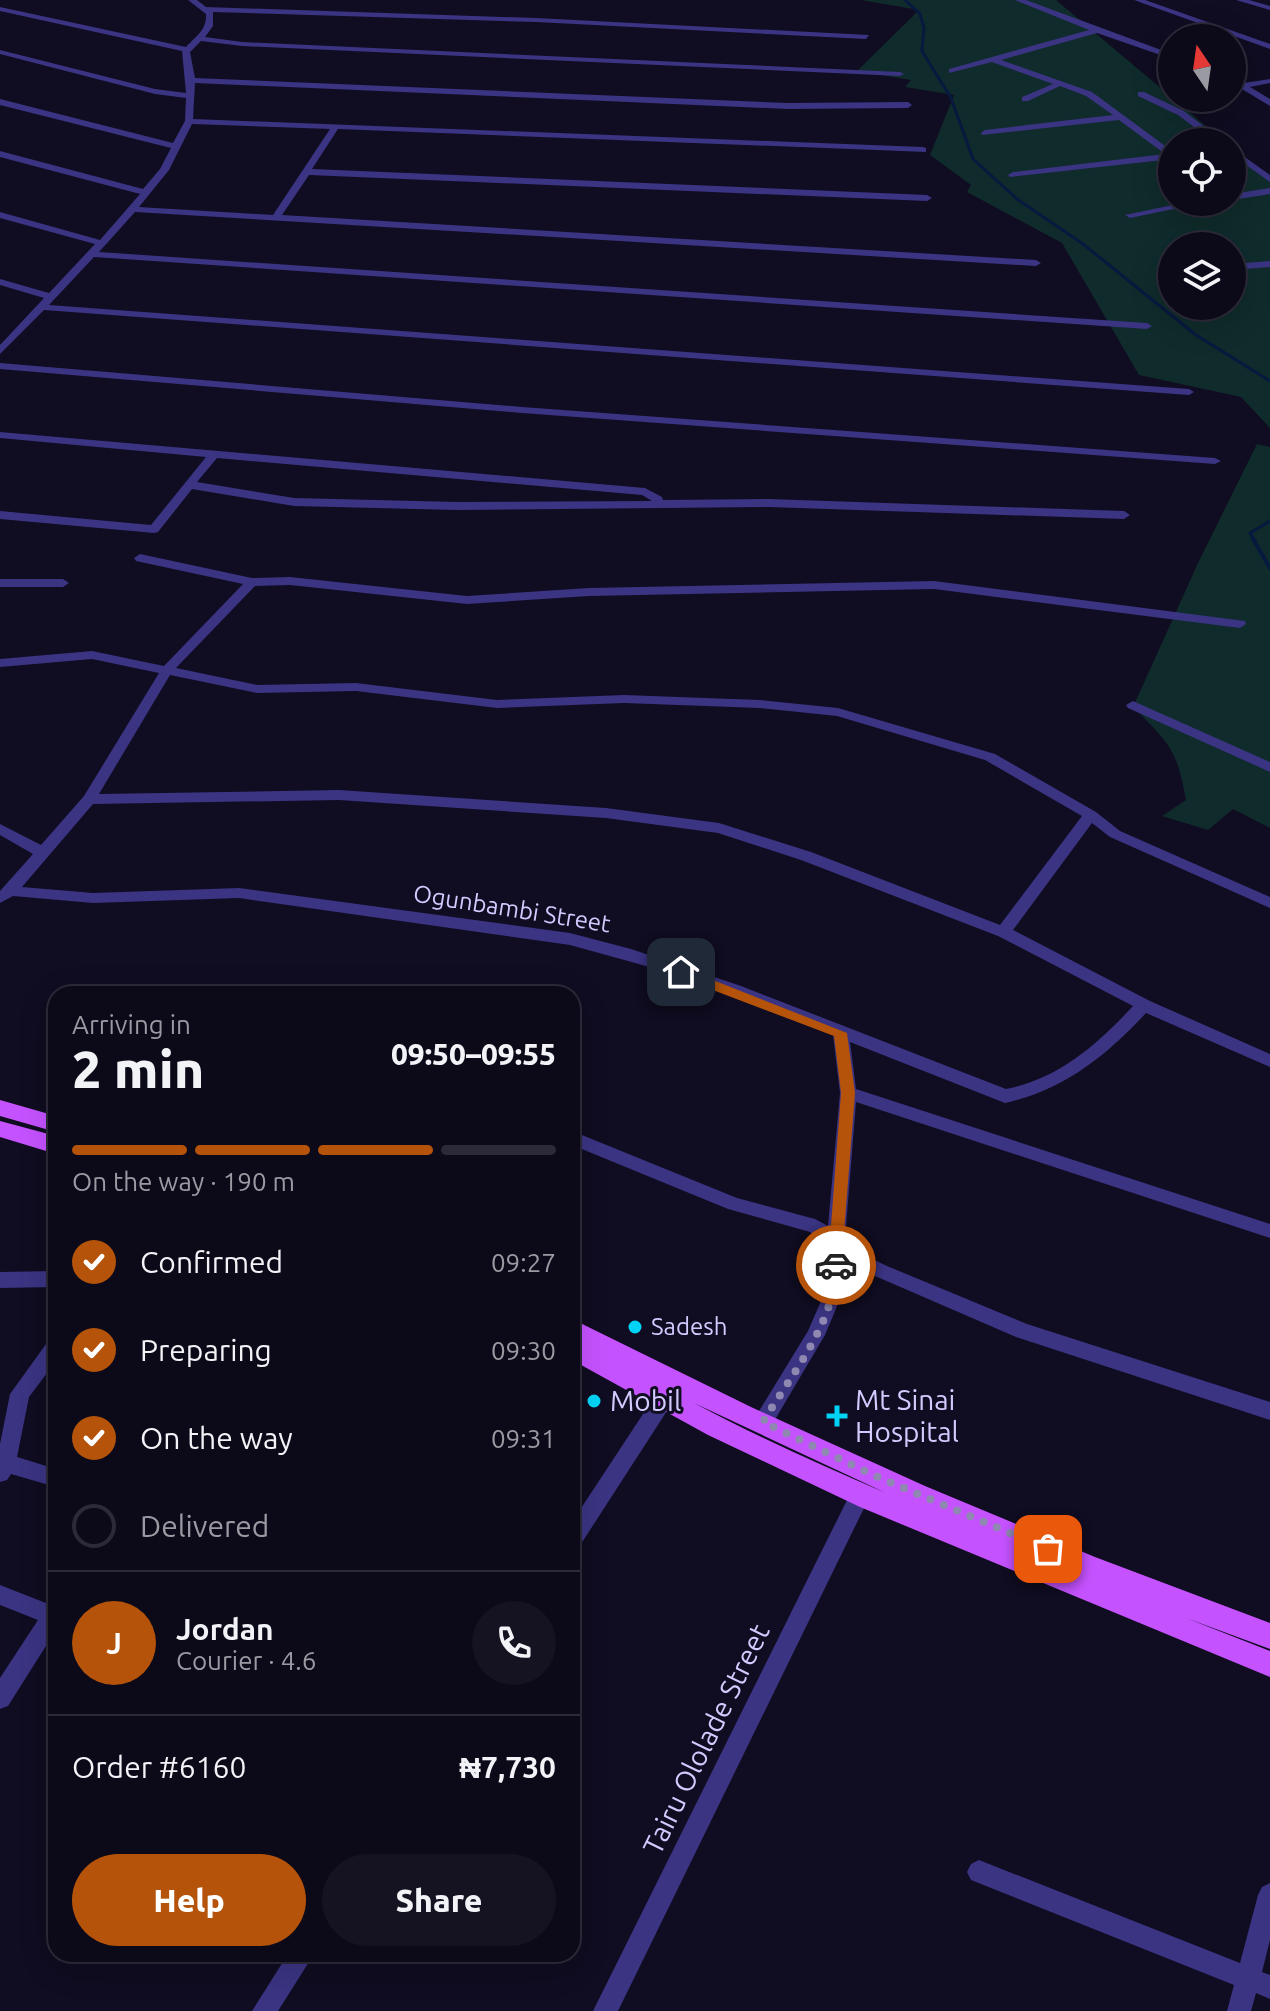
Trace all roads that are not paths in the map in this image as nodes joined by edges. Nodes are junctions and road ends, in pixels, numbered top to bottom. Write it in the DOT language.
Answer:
graph roads {
  1 [pos="192,0"];
  2 [pos="1019,0"];
  3 [pos="1138,0"];
  4 [pos="1240,0"];
  5 [pos="1270,8"];
  6 [pos="0,9"];
  7 [pos="206,9"];
  8 [pos="1097,30"];
  9 [pos="866,37"];
  10 [pos="203,39"];
  11 [pos="1270,47"];
  12 [pos="187,50"];
  13 [pos="0,52"];
  14 [pos="1158,52"];
  15 [pos="991,59"];
  16 [pos="952,71"];
  17 [pos="900,74"];
  18 [pos="191,80"];
  19 [pos="1270,81"];
  20 [pos="1057,85"];
  21 [pos="1246,85"];
  22 [pos="1246,88"];
  23 [pos="1141,94"];
  24 [pos="191,96"];
  25 [pos="1025,99"];
  26 [pos="0,102"];
  27 [pos="1270,103"];
  28 [pos="908,105"];
  29 [pos="1120,117"];
  30 [pos="189,121"];
  31 [pos="335,128"];
  32 [pos="1202,128"];
  33 [pos="985,133"];
  34 [pos="1158,146"];
  35 [pos="177,147"];
  36 [pos="923,150"];
  37 [pos="0,154"];
  38 [pos="1158,158"];
  39 [pos="1246,161"];
  40 [pos="309,172"];
  41 [pos="1013,175"];
  42 [pos="1270,179"];
  43 [pos="1270,191"];
  44 [pos="147,193"];
  45 [pos="1246,195"];
  46 [pos="927,198"];
  47 [pos="133,209"];
  48 [pos="1158,210"];
  49 [pos="0,215"];
  50 [pos="1130,215"];
  51 [pos="277,216"];
  52 [pos="101,243"];
  53 [pos="91,254"];
  54 [pos="1036,263"];
  55 [pos="1270,264"];
  56 [pos="1246,266"];
  57 [pos="0,282"];
  58 [pos="50,297"];
  59 [pos="41,307"];
  60 [pos="1147,326"];
  61 [pos="0,351"];
  62 [pos="0,366"];
  63 [pos="1189,392"];
  64 [pos="0,435"];
  65 [pos="212,456"];
  66 [pos="1215,461"];
  67 [pos="191,485"];
  68 [pos="662,502"];
  69 [pos="0,515"];
  70 [pos="1124,515"];
  71 [pos="140,558"];
  72 [pos="252,582"];
  73 [pos="0,583"];
  74 [pos="63,583"];
  75 [pos="1240,624"];
  76 [pos="0,663"];
  77 [pos="167,670"];
  78 [pos="1133,705"];
  79 [pos="1270,767"];
  80 [pos="89,799"];
  81 [pos="1091,815"];
  82 [pos="0,829"];
  83 [pos="43,853"];
  84 [pos="5,895"];
  85 [pos="1270,903"];
  86 [pos="1003,932"];
  87 [pos="1144,1005"];
  88 [pos="841,1033"];
  89 [pos="1270,1061"];
  90 [pos="848,1093"];
  91 [pos="0,1108"];
  92 [pos="48,1122"];
  93 [pos="0,1129"];
  94 [pos="580,1141"];
  95 [pos="48,1143"];
  96 [pos="1270,1231"];
  97 [pos="836,1243"];
  98 [pos="48,1279"];
  99 [pos="0,1280"];
  100 [pos="580,1334"];
  101 [pos="580,1352"];
  102 [pos="48,1357"];
  103 [pos="669,1391"];
  104 [pos="1270,1411"];
  105 [pos="763,1422"];
  106 [pos="3,1468"];
  107 [pos="48,1476"];
  108 [pos="861,1493"];
  109 [pos="580,1528"];
  110 [pos="0,1595"];
  111 [pos="48,1614"];
  112 [pos="48,1627"];
  113 [pos="1270,1636"];
  114 [pos="1270,1664"];
  115 [pos="0,1698"];
  116 [pos="979,1872"];
  117 [pos="1270,1895"];
  118 [pos="297,1962"];
  119 [pos="1247,1977"];
  120 [pos="1270,1987"];
  121 [pos="264,2011"];
  122 [pos="605,2011"];
  123 [pos="1239,2011"];
  1 -- 7 [label="street"];
  2 -- 8 [label="street"];
  3 -- 11 [label="street"];
  4 -- 5 [label="street"];
  6 -- 12 [label="street"];
  7 -- 9 [label="street"];
  7 -- 10 [label="street"];
  8 -- 14 [label="street"];
  8 -- 15 [label="street"];
  10 -- 12 [label="street"];
  10 -- 17 [label="street"];
  12 -- 18 [label="street"];
  13 -- 24 [label="street"];
  15 -- 16 [label="street"];
  15 -- 20 [label="street"];
  18 -- 24 [label="street"];
  18 -- 28 [label="street"];
  19 -- 21 [label="street"];
  20 -- 25 [label="street"];
  20 -- 29 [label="street"];
  22 -- 27 [label="street"];
  23 -- 32 [label="street"];
  24 -- 30 [label="street"];
  26 -- 35 [label="street"];
  29 -- 33 [label="street"];
  29 -- 34 [label="street"];
  30 -- 31 [label="street"];
  30 -- 35 [label="street"];
  31 -- 36 [label="street"];
  31 -- 40 [label="street"];
  35 -- 44 [label="street"];
  37 -- 44 [label="street"];
  38 -- 41 [label="street"];
  39 -- 42 [label="street"];
  40 -- 46 [label="street"];
  40 -- 51 [label="street"];
  43 -- 45 [label="street"];
  44 -- 47 [label="street"];
  47 -- 51 [label="street"];
  47 -- 52 [label="street"];
  48 -- 50 [label="street"];
  49 -- 52 [label="street"];
  51 -- 54 [label="street"];
  52 -- 53 [label="street"];
  53 -- 58 [label="street"];
  53 -- 60 [label="street"];
  55 -- 56 [label="street"];
  57 -- 58 [label="street"];
  58 -- 59 [label="street"];
  59 -- 61 [label="street"];
  59 -- 63 [label="street"];
  62 -- 66 [label="street"];
  64 -- 65 [label="street"];
  65 -- 67 [label="street"];
  65 -- 68 [label="street"];
  67 -- 68 [label="street"];
  67 -- 69 [label="street"];
  68 -- 70 [label="street"];
  71 -- 72 [label="street"];
  72 -- 75 [label="street"];
  72 -- 77 [label="street"];
  73 -- 74 [label="street"];
  76 -- 77 [label="street"];
  77 -- 80 [label="street"];
  77 -- 81 [label="street"];
  78 -- 79 [label="street"];
  80 -- 83 [label="street"];
  80 -- 86 [label="street"];
  81 -- 85 [label="street"];
  81 -- 86 [label="street"];
  82 -- 83 [label="street"];
  83 -- 84 [label="street"];
  84 -- 88 [label="street, Ogunbambi Street"];
  86 -- 87 [label="street"];
  87 -- 88 [label="street, Ogunbambi Street"];
  87 -- 89 [label="street"];
  88 -- 90 [label="street"];
  90 -- 96 [label="street"];
  90 -- 97 [label="street"];
  91 -- 92 [label="main road"];
  93 -- 95 [label="main road"];
  94 -- 97 [label="street"];
  97 -- 104 [label="street"];
  97 -- 105 [label="street"];
  98 -- 99 [label="street"];
  100 -- 103 [label="main road"];
  101 -- 103 [label="main road"];
  102 -- 106 [label="street"];
  103 -- 105 [label="main road"];
  103 -- 108 [label="main road"];
  103 -- 109 [label="street"];
  105 -- 113 [label="main road"];
  106 -- 107 [label="street"];
  108 -- 114 [label="main road"];
  108 -- 122 [label="street, Tairu Ololade Street"];
  110 -- 111 [label="street"];
  112 -- 115 [label="street"];
  116 -- 119 [label="street"];
  117 -- 119 [label="street"];
  118 -- 121 [label="street"];
  119 -- 120 [label="street"];
  119 -- 123 [label="street"];
}
